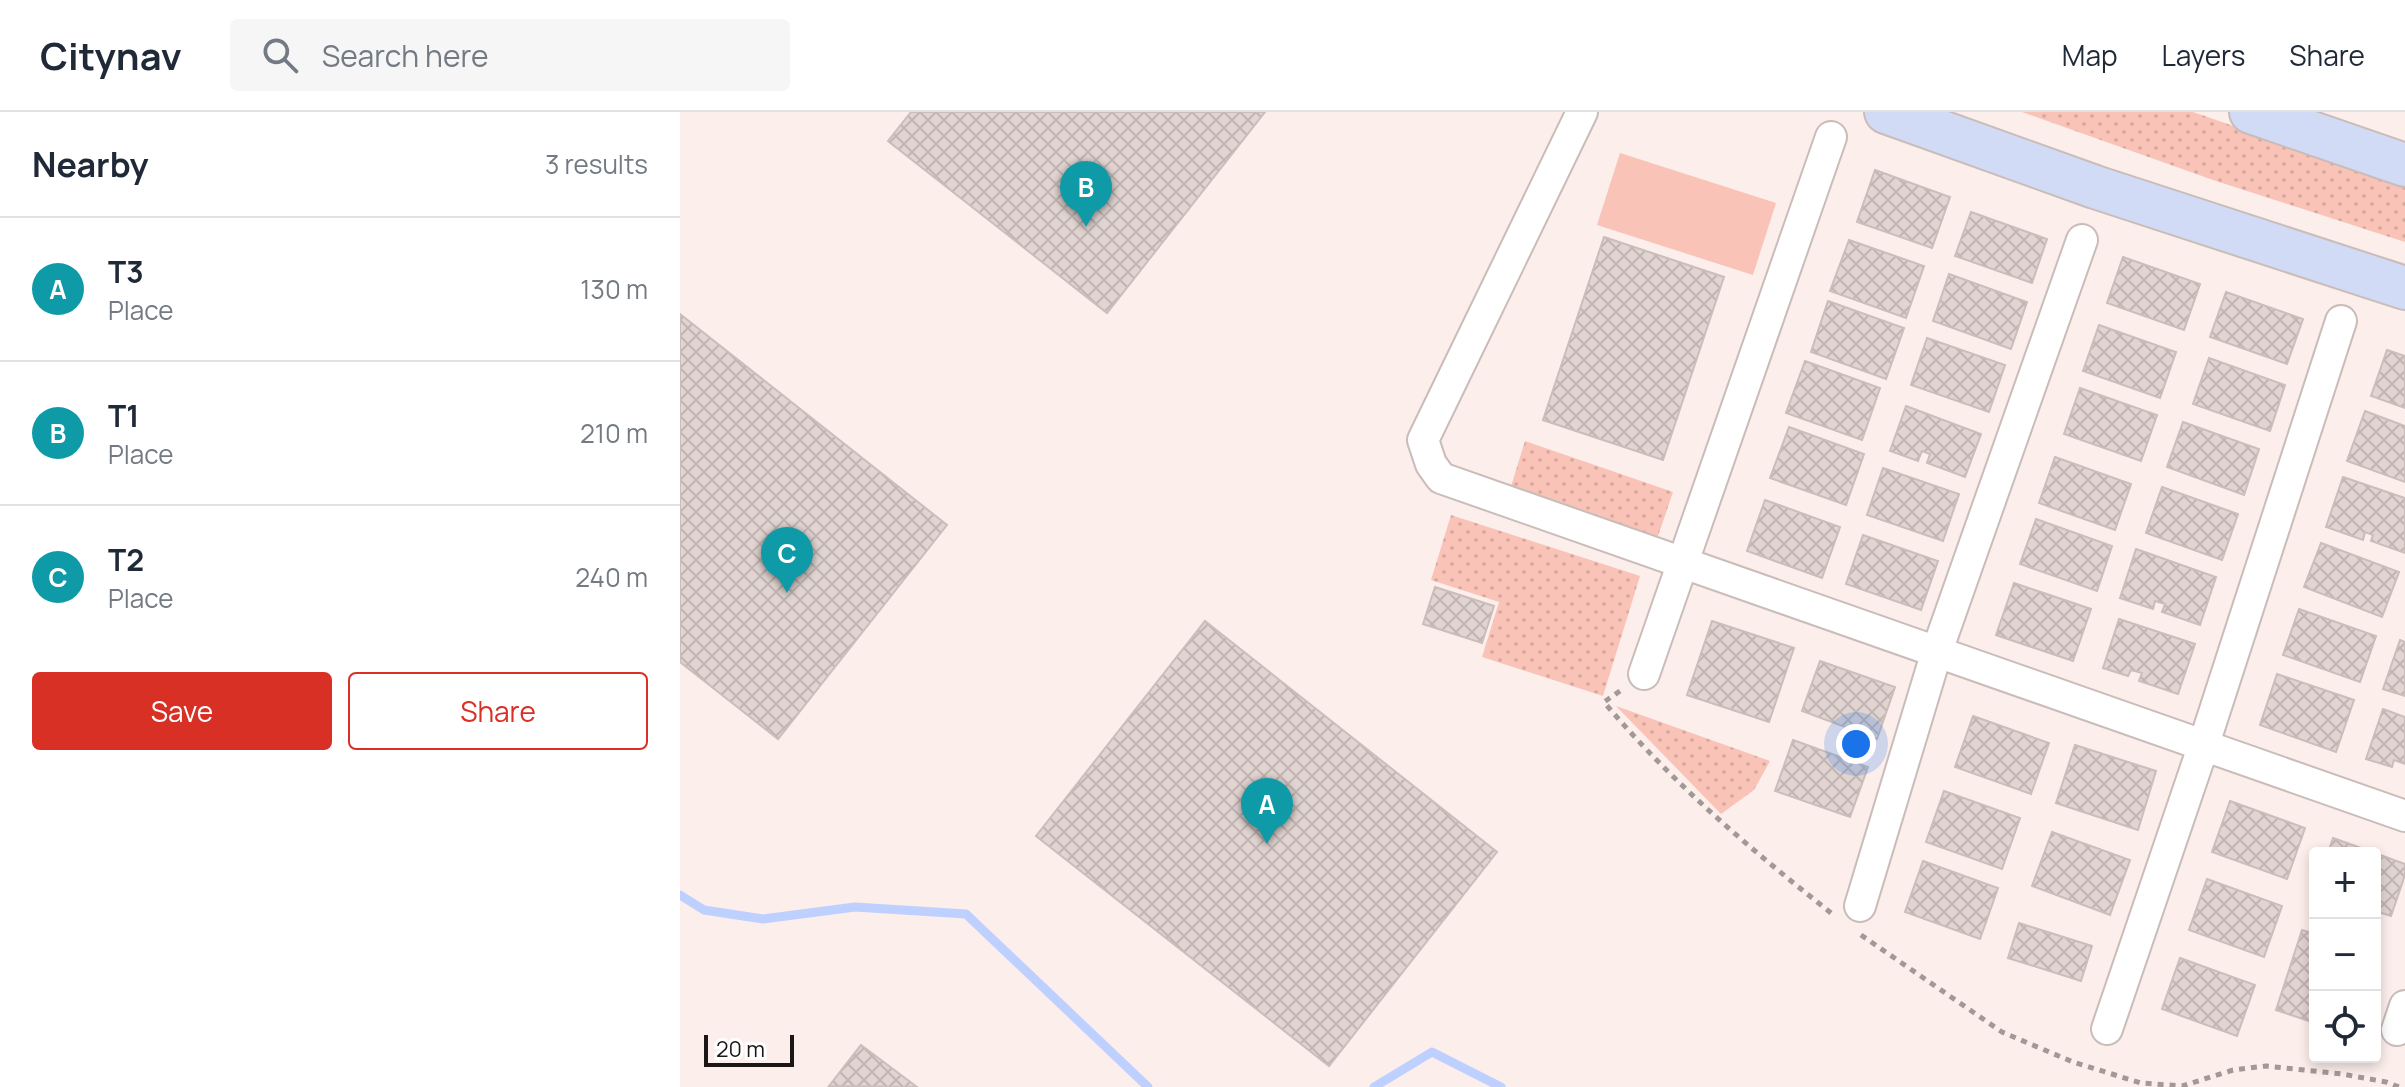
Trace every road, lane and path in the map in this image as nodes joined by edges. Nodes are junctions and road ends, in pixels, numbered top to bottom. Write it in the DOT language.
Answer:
graph roads {
  1 [pos="1582,112"];
  2 [pos="1886,112"];
  3 [pos="2251,112"];
  4 [pos="1831,137"];
  5 [pos="2405,165"];
  6 [pos="2082,240"];
  7 [pos="2405,288"];
  8 [pos="2341,321"];
  9 [pos="1682,564"];
  10 [pos="1937,651"];
  11 [pos="1644,674"];
  12 [pos="2203,747"];
  13 [pos="2405,816"];
  14 [pos="1850,918"];
  15 [pos="2107,1029"];
  16 [pos="2399,1087"];
  1 -- 9 [label="street"];
  2 -- 7 [label="main road"];
  3 -- 5 [label="main road"];
  4 -- 9 [label="street"];
  6 -- 10 [label="street"];
  8 -- 12 [label="street"];
  9 -- 10 [label="street"];
  9 -- 11 [label="street"];
  10 -- 12 [label="street"];
  10 -- 14 [label="street"];
  11 -- 14 [label="path"];
  12 -- 13 [label="street"];
  12 -- 15 [label="street"];
  14 -- 16 [label="path"];
}
